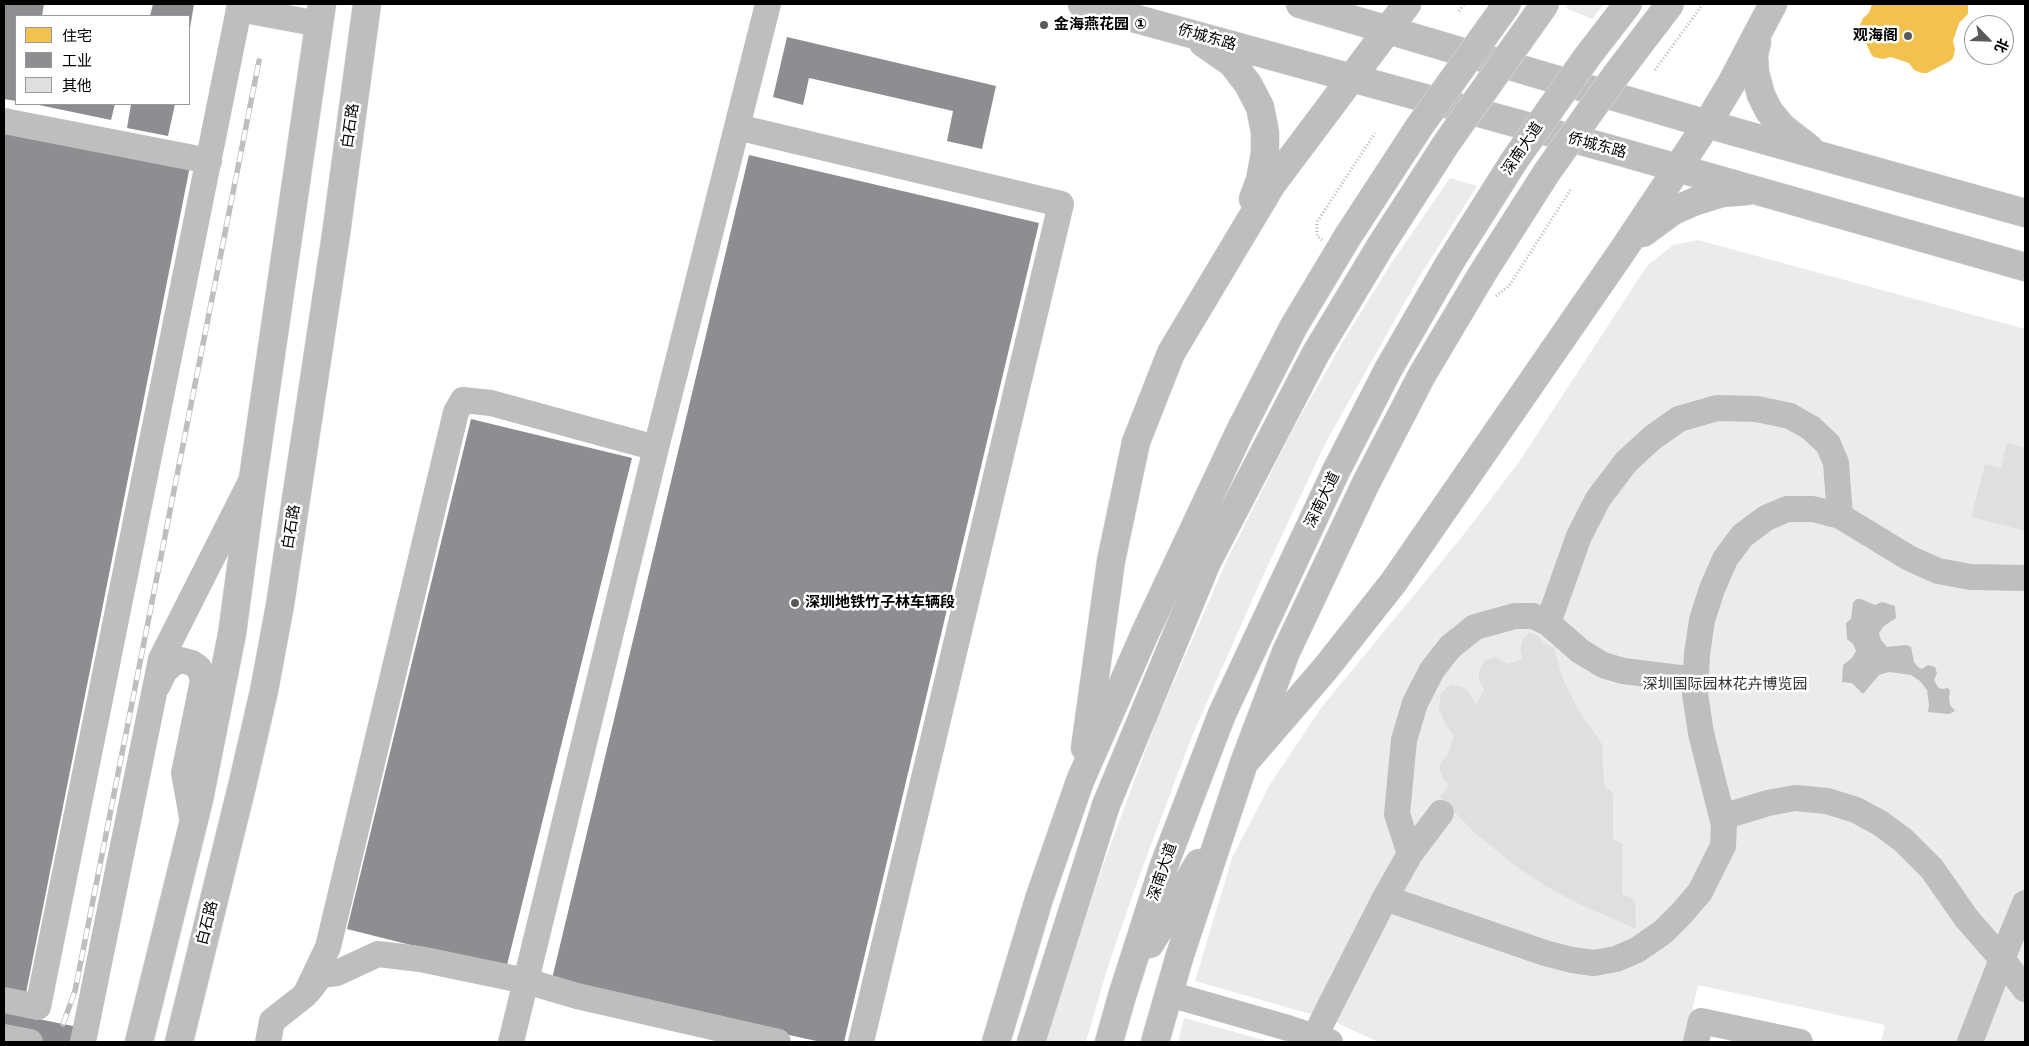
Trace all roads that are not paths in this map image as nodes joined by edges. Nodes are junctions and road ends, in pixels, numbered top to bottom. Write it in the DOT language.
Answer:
graph roads {
  1 [pos="367,4"];
  2 [pos="768,4"];
  3 [pos="1082,4"];
  4 [pos="1300,4"];
  5 [pos="1406,4"];
  6 [pos="1507,4"];
  7 [pos="1545,4"];
  8 [pos="1628,4"];
  9 [pos="1670,4"];
  10 [pos="1773,4"];
  11 [pos="239,6"];
  12 [pos="320,14"];
  13 [pos="1387,30"];
  14 [pos="1183,31"];
  15 [pos="1758,35"];
  16 [pos="1351,79"];
  17 [pos="4,121"];
  18 [pos="1707,124"];
  19 [pos="736,127"];
  20 [pos="1823,157"];
  21 [pos="209,161"];
  22 [pos="1678,168"];
  23 [pos="1754,190"];
  24 [pos="2025,213"];
  25 [pos="1237,240"];
  26 [pos="1623,250"];
  27 [pos="2025,267"];
  28 [pos="656,448"];
  29 [pos="253,478"];
  30 [pos="1840,516"];
  31 [pos="2025,578"];
  32 [pos="1548,623"];
  33 [pos="1696,680"];
  34 [pos="154,692"];
  35 [pos="1244,763"];
  36 [pos="1080,781"];
  37 [pos="1442,813"];
  38 [pos="1722,817"];
  39 [pos="1225,819"];
  40 [pos="194,823"];
  41 [pos="1410,854"];
  42 [pos="1385,898"];
  43 [pos="2025,903"];
  44 [pos="2002,959"];
  45 [pos="526,981"];
  46 [pos="2025,989"];
  47 [pos="1168,994"];
  48 [pos="305,995"];
  49 [pos="1122,996"];
  50 [pos="4,1000"];
  51 [pos="4,1037"];
  52 [pos="30,1042"];
  53 [pos="83,1042"];
  54 [pos="139,1042"];
  55 [pos="178,1042"];
  56 [pos="268,1042"];
  57 [pos="512,1042"];
  58 [pos="778,1042"];
  59 [pos="861,1042"];
  60 [pos="996,1042"];
  61 [pos="1031,1042"];
  62 [pos="1109,1042"];
  63 [pos="1155,1042"];
  64 [pos="1312,1042"];
  65 [pos="1330,1042"];
  66 [pos="1696,1042"];
  67 [pos="1800,1042"];
  68 [pos="1970,1042"];
  1 -- 55 [label="main road, 白石路"];
  2 -- 19 [label="street"];
  3 -- 14 [label="main road, 侨城东路"];
  4 -- 13 [label="main road"];
  5 -- 13 [label="main road"];
  6 -- 36 [label="main road, bridge"];
  7 -- 61 [label="main road, bridge"];
  8 -- 49 [label="main road, 深南大道, bridge"];
  9 -- 35 [label="main road, bridge"];
  10 -- 15 [label="main road"];
  11 -- 12 [label="street"];
  11 -- 21 [label="street"];
  12 -- 29 [label="main road"];
  13 -- 16 [label="main road"];
  13 -- 18 [label="main road"];
  14 -- 16 [label="main road, 侨城东路"];
  14 -- 25 [label="main road"];
  15 -- 18 [label="main road"];
  15 -- 20 [label="main road"];
  16 -- 22 [label="main road, 侨城东路"];
  16 -- 25 [label="main road"];
  17 -- 21 [label="street"];
  18 -- 20 [label="main road"];
  18 -- 22 [label="main road"];
  19 -- 28 [label="street"];
  19 -- 59 [label="street"];
  20 -- 24 [label="main road"];
  21 -- 50 [label="street"];
  22 -- 23 [label="main road, 侨城东路"];
  22 -- 26 [label="main road"];
  23 -- 26 [label="main road"];
  23 -- 27 [label="main road, 侨城东路"];
  25 -- 36 [label="main road"];
  26 -- 35 [label="main road"];
  28 -- 45 [label="street"];
  28 -- 48 [label="street"];
  29 -- 34 [label="street"];
  29 -- 40 [label="main road"];
  30 -- 31 [label="street"];
  30 -- 32 [label="street"];
  30 -- 33 [label="street"];
  32 -- 33 [label="street"];
  32 -- 41 [label="street"];
  33 -- 38 [label="street"];
  34 -- 40 [label="street"];
  34 -- 53 [label="street"];
  35 -- 39 [label="main road"];
  36 -- 60 [label="main road"];
  37 -- 41 [label="street"];
  38 -- 42 [label="street"];
  38 -- 44 [label="street"];
  39 -- 47 [label="main road"];
  39 -- 49 [label="main road"];
  40 -- 54 [label="main road"];
  41 -- 42 [label="street"];
  42 -- 64 [label="street, bridge"];
  43 -- 44 [label="street"];
  44 -- 46 [label="street"];
  44 -- 68 [label="street"];
  45 -- 48 [label="street"];
  45 -- 57 [label="street"];
  45 -- 58 [label="street"];
  47 -- 63 [label="main road"];
  47 -- 65 [label="street"];
  48 -- 56 [label="street"];
  49 -- 62 [label="main road, 深南大道"];
  51 -- 52 [label="street"];
  66 -- 67 [label="street"];
}
